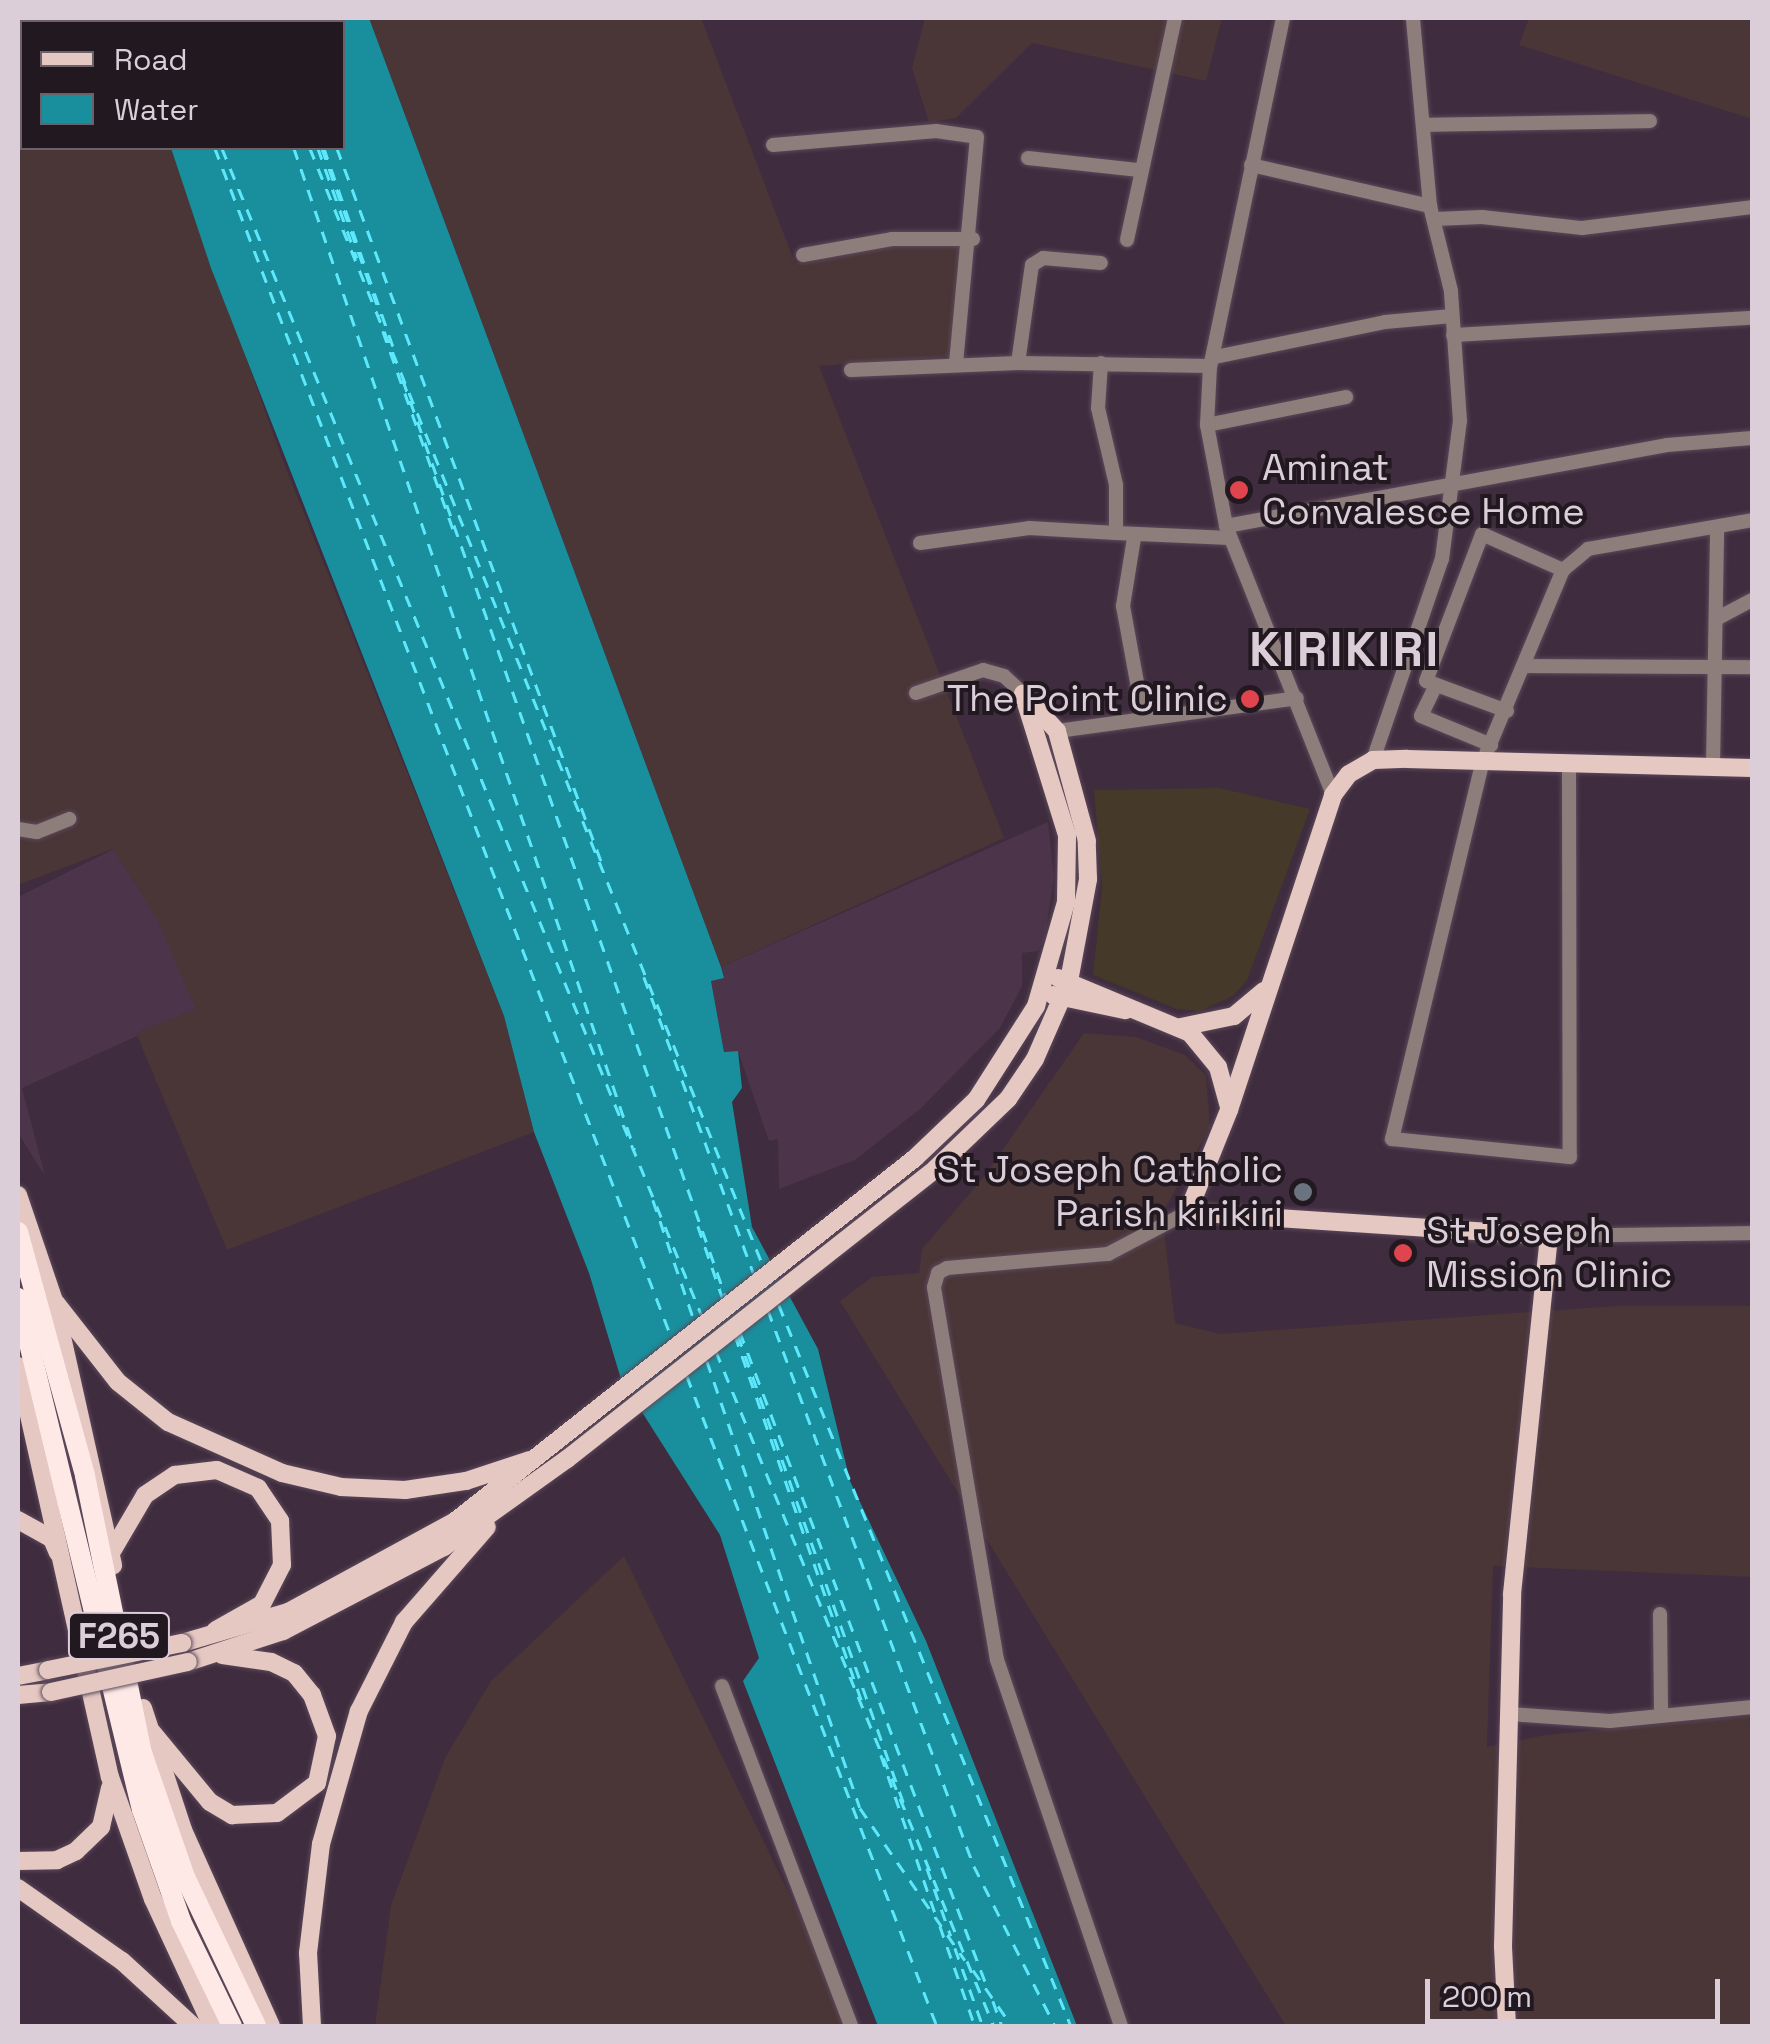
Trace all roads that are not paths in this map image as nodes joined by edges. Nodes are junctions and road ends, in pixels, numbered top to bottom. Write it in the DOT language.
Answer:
graph roads {
  1 [pos="1175,18"];
  2 [pos="1283,18"];
  3 [pos="1413,18"];
  4 [pos="1650,121"];
  5 [pos="1423,126"];
  6 [pos="773,145"];
  7 [pos="1028,158"];
  8 [pos="1251,164"];
  9 [pos="1139,170"];
  10 [pos="1752,207"];
  11 [pos="1433,212"];
  12 [pos="972,239"];
  13 [pos="1127,240"];
  14 [pos="802,255"];
  15 [pos="1101,262"];
  16 [pos="1452,316"];
  17 [pos="1752,318"];
  18 [pos="1453,335"];
  19 [pos="1212,362"];
  20 [pos="1018,363"];
  21 [pos="1101,363"];
  22 [pos="956,365"];
  23 [pos="851,370"];
  24 [pos="1346,397"];
  25 [pos="1207,425"];
  26 [pos="1752,438"];
  27 [pos="1455,484"];
  28 [pos="1752,520"];
  29 [pos="1717,530"];
  30 [pos="1228,532"];
  31 [pos="1116,533"];
  32 [pos="1134,538"];
  33 [pos="920,544"];
  34 [pos="1563,570"];
  35 [pos="1752,600"];
  36 [pos="1718,618"];
  37 [pos="1525,666"];
  38 [pos="1717,666"];
  39 [pos="1752,667"];
  40 [pos="1436,685"];
  41 [pos="916,693"];
  42 [pos="1023,694"];
  43 [pos="1296,698"];
  44 [pos="1507,711"];
  45 [pos="1143,715"];
  46 [pos="1057,731"];
  47 [pos="1487,753"];
  48 [pos="1372,760"];
  49 [pos="1569,764"];
  50 [pos="1713,766"];
  51 [pos="1752,768"];
  52 [pos="1333,795"];
  53 [pos="69,819"];
  54 [pos="18,829"];
  55 [pos="1045,983"];
  56 [pos="1267,987"];
  57 [pos="1066,990"];
  58 [pos="1179,1027"];
  59 [pos="1229,1110"];
  60 [pos="18,1195"];
  61 [pos="1188,1212"];
  62 [pos="18,1232"];
  63 [pos="1752,1233"];
  64 [pos="1549,1236"];
  65 [pos="18,1298"];
  66 [pos="54,1301"];
  67 [pos="18,1366"];
  68 [pos="556,1453"];
  69 [pos="527,1488"];
  70 [pos="18,1520"];
  71 [pos="111,1553"];
  72 [pos="62,1562"];
  73 [pos="1660,1614"];
  74 [pos="208,1646"];
  75 [pos="18,1676"];
  76 [pos="722,1686"];
  77 [pos="29,1695"];
  78 [pos="1752,1706"];
  79 [pos="1509,1714"];
  80 [pos="1661,1716"];
  81 [pos="147,1727"];
  82 [pos="110,1778"];
  83 [pos="18,1860"];
  84 [pos="18,1888"];
  85 [pos="192,2026"];
  86 [pos="212,2026"];
  87 [pos="232,2026"];
  88 [pos="256,2026"];
  89 [pos="271,2026"];
  90 [pos="312,2026"];
  91 [pos="852,2026"];
  92 [pos="1121,2026"];
  93 [pos="1507,2026"];
  1 -- 9 [label="street"];
  2 -- 8 [label="street"];
  3 -- 5 [label="street"];
  4 -- 5 [label="street"];
  5 -- 11 [label="street"];
  6 -- 12 [label="street"];
  7 -- 9 [label="street"];
  8 -- 11 [label="street"];
  8 -- 19 [label="street"];
  9 -- 13 [label="street"];
  10 -- 11 [label="street"];
  11 -- 16 [label="street"];
  12 -- 14 [label="street"];
  12 -- 22 [label="street"];
  15 -- 20 [label="street"];
  16 -- 18 [label="street"];
  16 -- 19 [label="street"];
  17 -- 18 [label="street"];
  18 -- 27 [label="street"];
  19 -- 21 [label="street"];
  19 -- 25 [label="street"];
  20 -- 21 [label="street"];
  20 -- 22 [label="street"];
  21 -- 31 [label="street"];
  22 -- 23 [label="street"];
  24 -- 25 [label="street"];
  25 -- 30 [label="street"];
  26 -- 27 [label="street"];
  27 -- 30 [label="street"];
  27 -- 48 [label="street"];
  28 -- 29 [label="street"];
  29 -- 34 [label="street"];
  29 -- 36 [label="street"];
  30 -- 32 [label="street"];
  30 -- 43 [label="street"];
  31 -- 32 [label="street"];
  31 -- 33 [label="street"];
  32 -- 45 [label="street"];
  34 -- 37 [label="street"];
  34 -- 40 [label="street"];
  35 -- 36 [label="street"];
  36 -- 38 [label="street"];
  37 -- 38 [label="street"];
  37 -- 44 [label="street"];
  38 -- 39 [label="street"];
  38 -- 50 [label="street"];
  40 -- 44 [label="street"];
  40 -- 47 [label="street"];
  41 -- 42 [label="street"];
  42 -- 46 [label="main road"];
  42 -- 55 [label="main road"];
  43 -- 45 [label="street"];
  43 -- 52 [label="street"];
  44 -- 47 [label="street"];
  45 -- 46 [label="street"];
  46 -- 57 [label="main road"];
  47 -- 48 [label="main road"];
  47 -- 49 [label="main road"];
  47 -- 49 [label="street"];
  48 -- 52 [label="main road"];
  49 -- 50 [label="main road"];
  50 -- 51 [label="main road"];
  52 -- 56 [label="main road"];
  53 -- 54 [label="street"];
  55 -- 57 [label="main road"];
  55 -- 68 [label="main road"];
  56 -- 58 [label="main road"];
  56 -- 59 [label="main road"];
  57 -- 58 [label="main road"];
  57 -- 68 [label="main road"];
  58 -- 59 [label="main road"];
  59 -- 61 [label="main road"];
  60 -- 66 [label="main road"];
  61 -- 64 [label="main road"];
  61 -- 92 [label="street"];
  62 -- 88 [label="highway, F265"];
  63 -- 64 [label="street"];
  64 -- 79 [label="main road"];
  65 -- 87 [label="highway, F265"];
  66 -- 68 [label="main road"];
  66 -- 71 [label="main road"];
  67 -- 72 [label="main road"];
  68 -- 69 [label="main road"];
  68 -- 74 [label="main road"];
  69 -- 74 [label="main road"];
  69 -- 90 [label="main road"];
  70 -- 72 [label="main road"];
  71 -- 74 [label="main road"];
  71 -- 81 [label="main road"];
  72 -- 82 [label="main road"];
  73 -- 80 [label="street"];
  74 -- 75 [label="main road, bridge"];
  74 -- 77 [label="main road, bridge"];
  74 -- 81 [label="main road"];
  76 -- 91 [label="street"];
  78 -- 80 [label="street"];
  79 -- 80 [label="street"];
  79 -- 93 [label="main road"];
  81 -- 89 [label="main road"];
  82 -- 83 [label="main road"];
  82 -- 86 [label="main road"];
  84 -- 85 [label="main road"];
}
